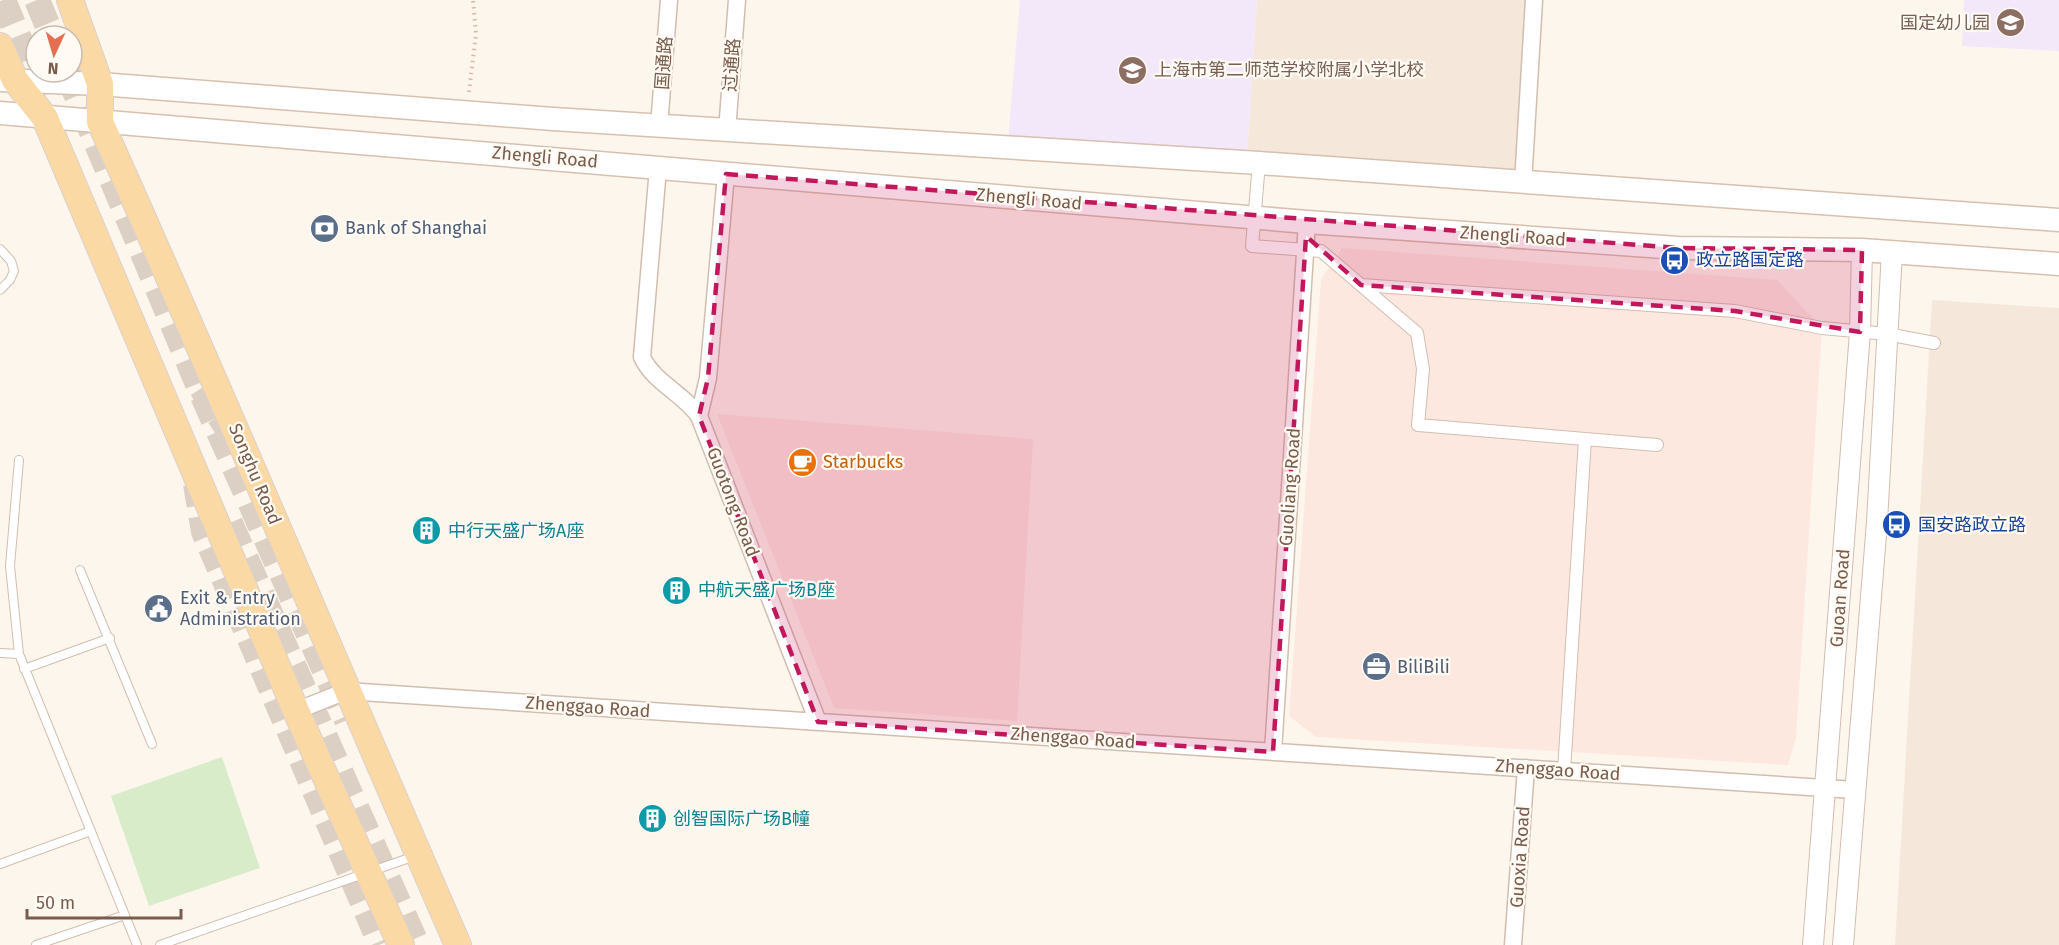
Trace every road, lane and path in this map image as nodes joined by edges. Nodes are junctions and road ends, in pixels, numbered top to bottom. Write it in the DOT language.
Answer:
graph roads {
  1 [pos="70,0"];
  2 [pos="473,0"];
  3 [pos="669,0"];
  4 [pos="737,0"];
  5 [pos="1534,0"];
  6 [pos="0,46"];
  7 [pos="8,80"];
  8 [pos="100,84"];
  9 [pos="0,113"];
  10 [pos="467,113"];
  11 [pos="45,118"];
  12 [pos="100,122"];
  13 [pos="659,126"];
  14 [pos="728,131"];
  15 [pos="1259,163"];
  16 [pos="658,168"];
  17 [pos="726,174"];
  18 [pos="1523,183"];
  19 [pos="1255,218"];
  20 [pos="2059,220"];
  21 [pos="1308,222"];
  22 [pos="0,249"];
  23 [pos="1305,250"];
  24 [pos="1862,250"];
  25 [pos="1892,252"];
  26 [pos="2059,264"];
  27 [pos="1361,285"];
  28 [pos="0,290"];
  29 [pos="1860,332"];
  30 [pos="1887,334"];
  31 [pos="1934,343"];
  32 [pos="699,416"];
  33 [pos="1585,439"];
  34 [pos="1657,445"];
  35 [pos="19,460"];
  36 [pos="80,570"];
  37 [pos="110,638"];
  38 [pos="0,653"];
  39 [pos="19,654"];
  40 [pos="24,669"];
  41 [pos="346,691"];
  42 [pos="296,711"];
  43 [pos="818,722"];
  44 [pos="152,744"];
  45 [pos="1273,752"];
  46 [pos="1526,768"];
  47 [pos="1564,771"];
  48 [pos="1825,788"];
  49 [pos="1855,790"];
  50 [pos="92,831"];
  51 [pos="419,855"];
  52 [pos="0,864"];
  53 [pos="369,872"];
  54 [pos="125,915"];
  55 [pos="183,941"];
  56 [pos="36,945"];
  57 [pos="137,945"];
  58 [pos="160,945"];
  59 [pos="401,945"];
  60 [pos="458,945"];
  61 [pos="1513,945"];
  62 [pos="1813,945"];
  63 [pos="1843,945"];
  1 -- 8 [label="main road, Songhu Road"];
  2 -- 10 [label="path"];
  3 -- 13 [label="street, 国通路"];
  4 -- 14 [label="street, 过通路"];
  5 -- 18 [label="street"];
  6 -- 7 [label="main road"];
  7 -- 8 [label="main road, Zhengli Road"];
  7 -- 11 [label="main road"];
  8 -- 10 [label="main road, Zhengli Road"];
  8 -- 12 [label="main road, Songhu Road"];
  9 -- 11 [label="main road, Zhengli Road"];
  10 -- 13 [label="main road, Zhengli Road"];
  11 -- 12 [label="main road, Zhengli Road"];
  11 -- 42 [label="main road"];
  12 -- 16 [label="main road, Zhengli Road"];
  12 -- 41 [label="main road, Songhu Road"];
  13 -- 14 [label="main road, Zhengli Road"];
  14 -- 15 [label="main road, Zhengli Road"];
  15 -- 18 [label="main road, Zhengli Road"];
  15 -- 19 [label="street"];
  16 -- 17 [label="main road, Zhengli Road"];
  16 -- 32 [label="street, Guotong Road"];
  17 -- 19 [label="main road, Zhengli Road"];
  17 -- 32 [label="street"];
  18 -- 20 [label="main road, Zhengli Road"];
  19 -- 21 [label="main road, Zhengli Road"];
  19 -- 23 [label="street"];
  21 -- 23 [label="street, Guoliang Road"];
  21 -- 24 [label="main road, Zhengli Road"];
  22 -- 28 [label="lane"];
  23 -- 27 [label="street"];
  23 -- 45 [label="street, Guoliang Road"];
  24 -- 25 [label="main road, Zhengli Road"];
  24 -- 29 [label="street, Guoan Road"];
  25 -- 26 [label="main road, Zhengli Road"];
  25 -- 30 [label="street, Guoan Road"];
  27 -- 29 [label="street"];
  27 -- 33 [label="street"];
  29 -- 30 [label="street"];
  29 -- 48 [label="street, Guoan Road"];
  30 -- 31 [label="street"];
  30 -- 49 [label="street, Guoan Road"];
  32 -- 43 [label="street, Guotong Road"];
  33 -- 34 [label="street"];
  33 -- 47 [label="street"];
  35 -- 39 [label="lane"];
  36 -- 37 [label="lane"];
  37 -- 40 [label="lane"];
  37 -- 44 [label="lane"];
  38 -- 39 [label="lane"];
  39 -- 40 [label="lane"];
  40 -- 50 [label="lane"];
  41 -- 42 [label="street, Zhenggao Road"];
  41 -- 43 [label="street, Zhenggao Road"];
  41 -- 51 [label="main road, Songhu Road"];
  42 -- 53 [label="main road"];
  43 -- 45 [label="street, Zhenggao Road"];
  45 -- 46 [label="street, Zhenggao Road"];
  46 -- 47 [label="street, Zhenggao Road"];
  46 -- 61 [label="street, Guoxia Road"];
  47 -- 48 [label="street, Zhenggao Road"];
  48 -- 49 [label="street, Zhenggao Road"];
  48 -- 62 [label="street, Guoan Road"];
  49 -- 63 [label="street, Guoan Road"];
  50 -- 52 [label="lane"];
  50 -- 54 [label="lane"];
  51 -- 53 [label="lane"];
  51 -- 60 [label="main road, Songhu Road"];
  53 -- 55 [label="lane"];
  53 -- 59 [label="main road"];
  54 -- 56 [label="lane"];
  54 -- 57 [label="lane"];
  55 -- 58 [label="lane"];
}
